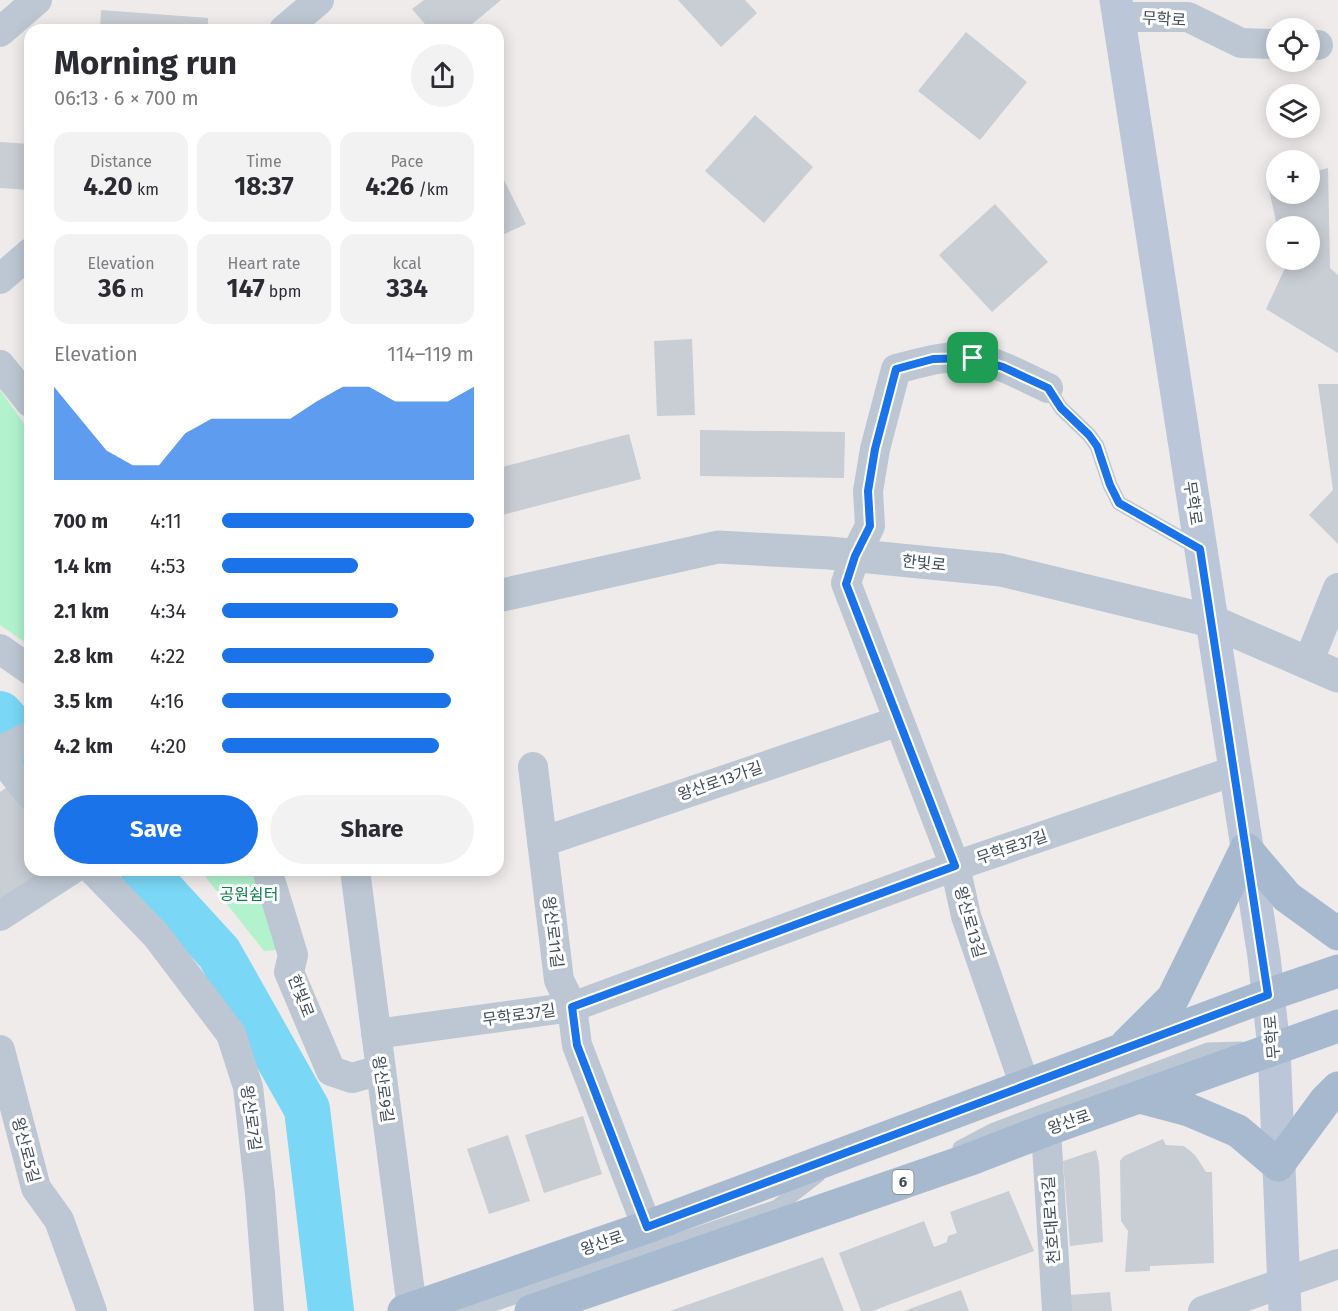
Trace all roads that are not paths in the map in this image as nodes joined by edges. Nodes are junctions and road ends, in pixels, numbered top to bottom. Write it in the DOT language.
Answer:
graph roads {
  1 [pos="37,0"];
  2 [pos="312,2"];
  3 [pos="1118,9"];
  4 [pos="290,24"];
  5 [pos="0,32"];
  6 [pos="1266,44"];
  7 [pos="24,258"];
  8 [pos="0,279"];
  9 [pos="0,365"];
  10 [pos="1048,388"];
  11 [pos="24,395"];
  12 [pos="1200,549"];
  13 [pos="855,556"];
  14 [pos="1338,588"];
  15 [pos="504,595"];
  16 [pos="1211,621"];
  17 [pos="0,649"];
  18 [pos="1308,663"];
  19 [pos="24,666"];
  20 [pos="1338,676"];
  21 [pos="899,720"];
  22 [pos="24,741"];
  23 [pos="0,752"];
  24 [pos="0,757"];
  25 [pos="533,767"];
  26 [pos="1234,771"];
  27 [pos="24,787"];
  28 [pos="542,842"];
  29 [pos="1246,849"];
  30 [pos="955,866"];
  31 [pos="62,876"];
  32 [pos="99,876"];
  33 [pos="269,876"];
  34 [pos="356,876"];
  35 [pos="0,916"];
  36 [pos="1338,934"];
  37 [pos="1338,971"];
  38 [pos="1268,995"];
  39 [pos="572,1007"];
  40 [pos="1338,1026"];
  41 [pos="376,1034"];
  42 [pos="1274,1048"];
  43 [pos="0,1050"];
  44 [pos="1122,1050"];
  45 [pos="380,1070"];
  46 [pos="1025,1086"];
  47 [pos="1338,1088"];
  48 [pos="1140,1097"];
  49 [pos="1046,1130"];
  50 [pos="846,1152"];
  51 [pos="1278,1165"];
  52 [pos="875,1192"];
  53 [pos="647,1227"];
  54 [pos="1338,1264"];
  55 [pos="1285,1296"];
  56 [pos="563,1306"];
  57 [pos="408,1310"];
  58 [pos="92,1311"];
  59 [pos="269,1311"];
  60 [pos="448,1311"];
  61 [pos="531,1311"];
  62 [pos="1057,1311"];
  63 [pos="1203,1311"];
  1 -- 5 [label="street"];
  2 -- 4 [label="street"];
  3 -- 6 [label="street, 무학로"];
  3 -- 12 [label="main road, 무학로"];
  7 -- 8 [label="street"];
  9 -- 11 [label="street"];
  10 -- 12 [label="lane"];
  10 -- 13 [label="street, 왕산로13길"];
  12 -- 16 [label="main road, 무학로"];
  13 -- 15 [label="street, 한빛로"];
  13 -- 16 [label="street, 한빛로"];
  13 -- 21 [label="street, 왕산로13길"];
  14 -- 18 [label="street"];
  16 -- 18 [label="street, 한빛로"];
  16 -- 26 [label="main road, 무학로"];
  17 -- 19 [label="street"];
  18 -- 20 [label="street, 한빛로"];
  21 -- 28 [label="street, 왕산로13가길"];
  21 -- 30 [label="street, 왕산로13길"];
  22 -- 23 [label="street"];
  24 -- 27 [label="street"];
  25 -- 28 [label="street, 왕산로11길"];
  26 -- 29 [label="main road, 무학로"];
  26 -- 30 [label="street, 무학로37길"];
  28 -- 39 [label="street, 왕산로11길"];
  29 -- 36 [label="main road"];
  29 -- 38 [label="main road, 무학로"];
  29 -- 44 [label="main road"];
  30 -- 39 [label="street, 무학로37길"];
  30 -- 46 [label="street, 왕산로13길"];
  31 -- 35 [label="street"];
  32 -- 59 [label="street, 왕산로7길"];
  33 -- 45 [label="street, 한빛로"];
  34 -- 41 [label="street, 왕산로9길"];
  37 -- 38 [label="main road, 왕산로"];
  38 -- 42 [label="main road, 무학로"];
  38 -- 44 [label="main road, 왕산로"];
  39 -- 41 [label="street, 무학로37길"];
  39 -- 53 [label="street, 왕산로11길"];
  40 -- 42 [label="main road, 왕산로 / 6"];
  41 -- 45 [label="street, 왕산로9길"];
  42 -- 48 [label="main road, 왕산로 / 6"];
  42 -- 51 [label="main road, 무학로"];
  42 -- 52 [label="lane"];
  43 -- 58 [label="street, 왕산로5길"];
  44 -- 46 [label="main road, 왕산로"];
  45 -- 57 [label="street, 왕산로9길"];
  46 -- 50 [label="main road, 왕산로"];
  47 -- 51 [label="main road"];
  48 -- 49 [label="main road, 왕산로 / 6"];
  48 -- 51 [label="main road"];
  49 -- 52 [label="main road, 왕산로 / 6"];
  49 -- 62 [label="street, 천호대로13길"];
  50 -- 53 [label="main road, 왕산로"];
  50 -- 60 [label="lane"];
  51 -- 55 [label="main road, 무학로"];
  52 -- 56 [label="main road, 왕산로 / 6"];
  53 -- 57 [label="main road, 왕산로"];
  54 -- 55 [label="street"];
  55 -- 63 [label="street"];
  56 -- 61 [label="main road, 왕산로 / 6"];
}
